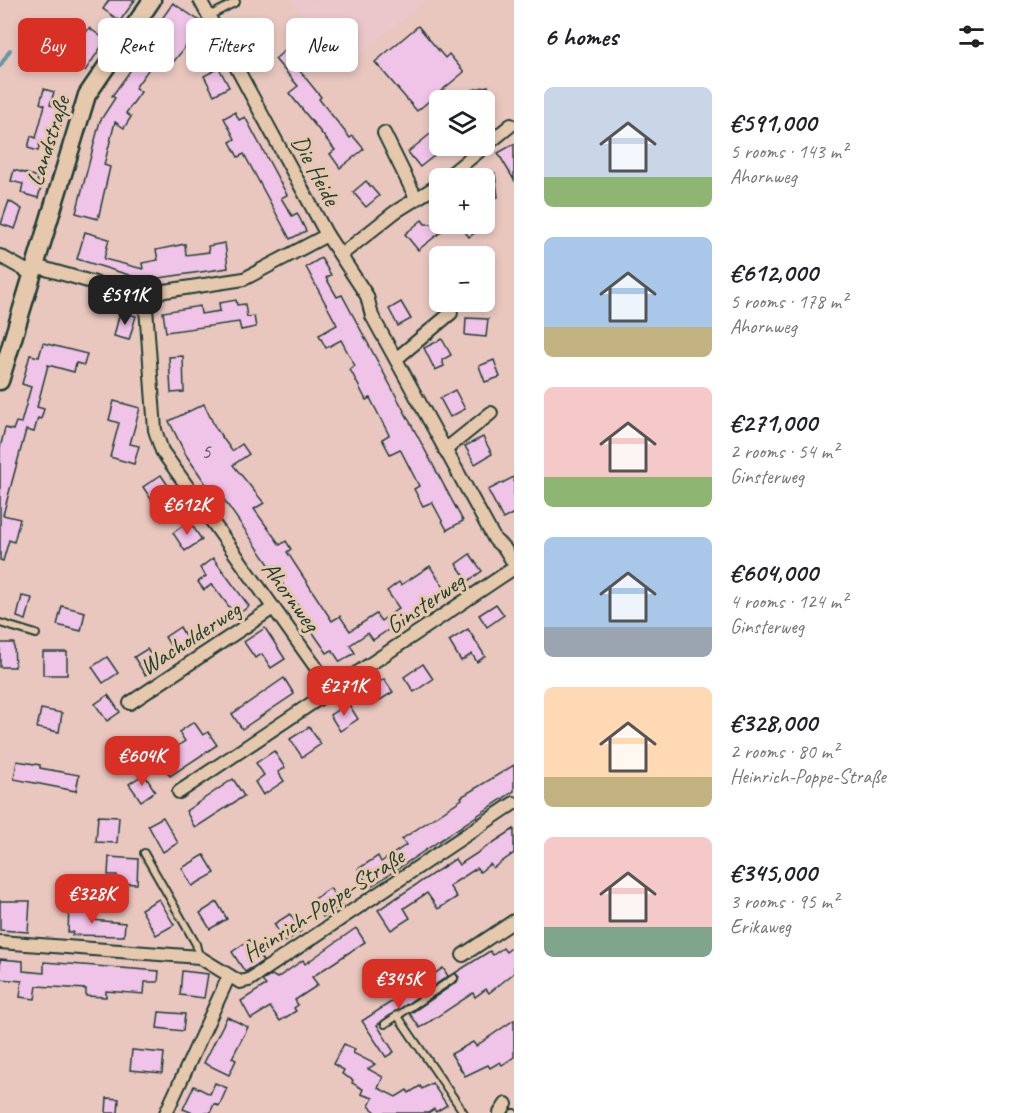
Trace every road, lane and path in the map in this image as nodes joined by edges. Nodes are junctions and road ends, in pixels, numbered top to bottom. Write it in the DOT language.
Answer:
graph roads {
  1 [pos="152,0"];
  2 [pos="200,0"];
  3 [pos="236,2"];
  4 [pos="209,16"];
  5 [pos="239,72"];
  6 [pos="511,124"];
  7 [pos="384,133"];
  8 [pos="458,168"];
  9 [pos="429,190"];
  10 [pos="416,198"];
  11 [pos="327,235"];
  12 [pos="342,254"];
  13 [pos="0,255"];
  14 [pos="34,270"];
  15 [pos="145,294"];
  16 [pos="451,313"];
  17 [pos="396,358"];
  18 [pos="0,381"];
  19 [pos="491,413"];
  20 [pos="445,450"];
  21 [pos="510,546"];
  22 [pos="514,566"];
  23 [pos="273,608"];
  24 [pos="0,623"];
  25 [pos="36,634"];
  26 [pos="332,690"];
  27 [pos="130,703"];
  28 [pos="179,792"];
  29 [pos="514,803"];
  30 [pos="144,853"];
  31 [pos="514,921"];
  32 [pos="0,942"];
  33 [pos="464,955"];
  34 [pos="198,957"];
  35 [pos="230,976"];
  36 [pos="454,978"];
  37 [pos="397,1016"];
  38 [pos="385,1024"];
  39 [pos="166,1113"];
  40 [pos="464,1113"];
  1 -- 14 [label="street, Landstraße"];
  2 -- 4 [label="street, Die Heide"];
  3 -- 4 [label="lane"];
  5 -- 11 [label="street, Die Heide"];
  6 -- 8 [label="street"];
  7 -- 10 [label="street"];
  9 -- 10 [label="street"];
  10 -- 12 [label="street"];
  11 -- 12 [label="street, Die Heide"];
  11 -- 15 [label="street"];
  12 -- 17 [label="street, Die Heide"];
  13 -- 14 [label="street"];
  14 -- 15 [label="street"];
  14 -- 18 [label="street, Landstraße"];
  15 -- 23 [label="street, Ahornweg"];
  16 -- 17 [label="street"];
  17 -- 20 [label="street, Die Heide"];
  19 -- 20 [label="street"];
  20 -- 21 [label="street, Die Heide"];
  21 -- 22 [label="street, Die Heide"];
  22 -- 26 [label="street, Ginsterweg"];
  23 -- 26 [label="street, Ahornweg"];
  23 -- 27 [label="street, Wacholderweg"];
  24 -- 25 [label="lane"];
  26 -- 28 [label="street, Ginsterweg"];
  29 -- 35 [label="street, Heinrich-Poppe-Straße"];
  30 -- 34 [label="lane"];
  31 -- 33 [label="street"];
  32 -- 34 [label="street, Heinrich-Poppe-Straße"];
  34 -- 35 [label="street, Heinrich-Poppe-Straße"];
  35 -- 39 [label="street"];
  36 -- 37 [label="lane"];
  37 -- 38 [label="lane"];
  37 -- 40 [label="lane"];
}
